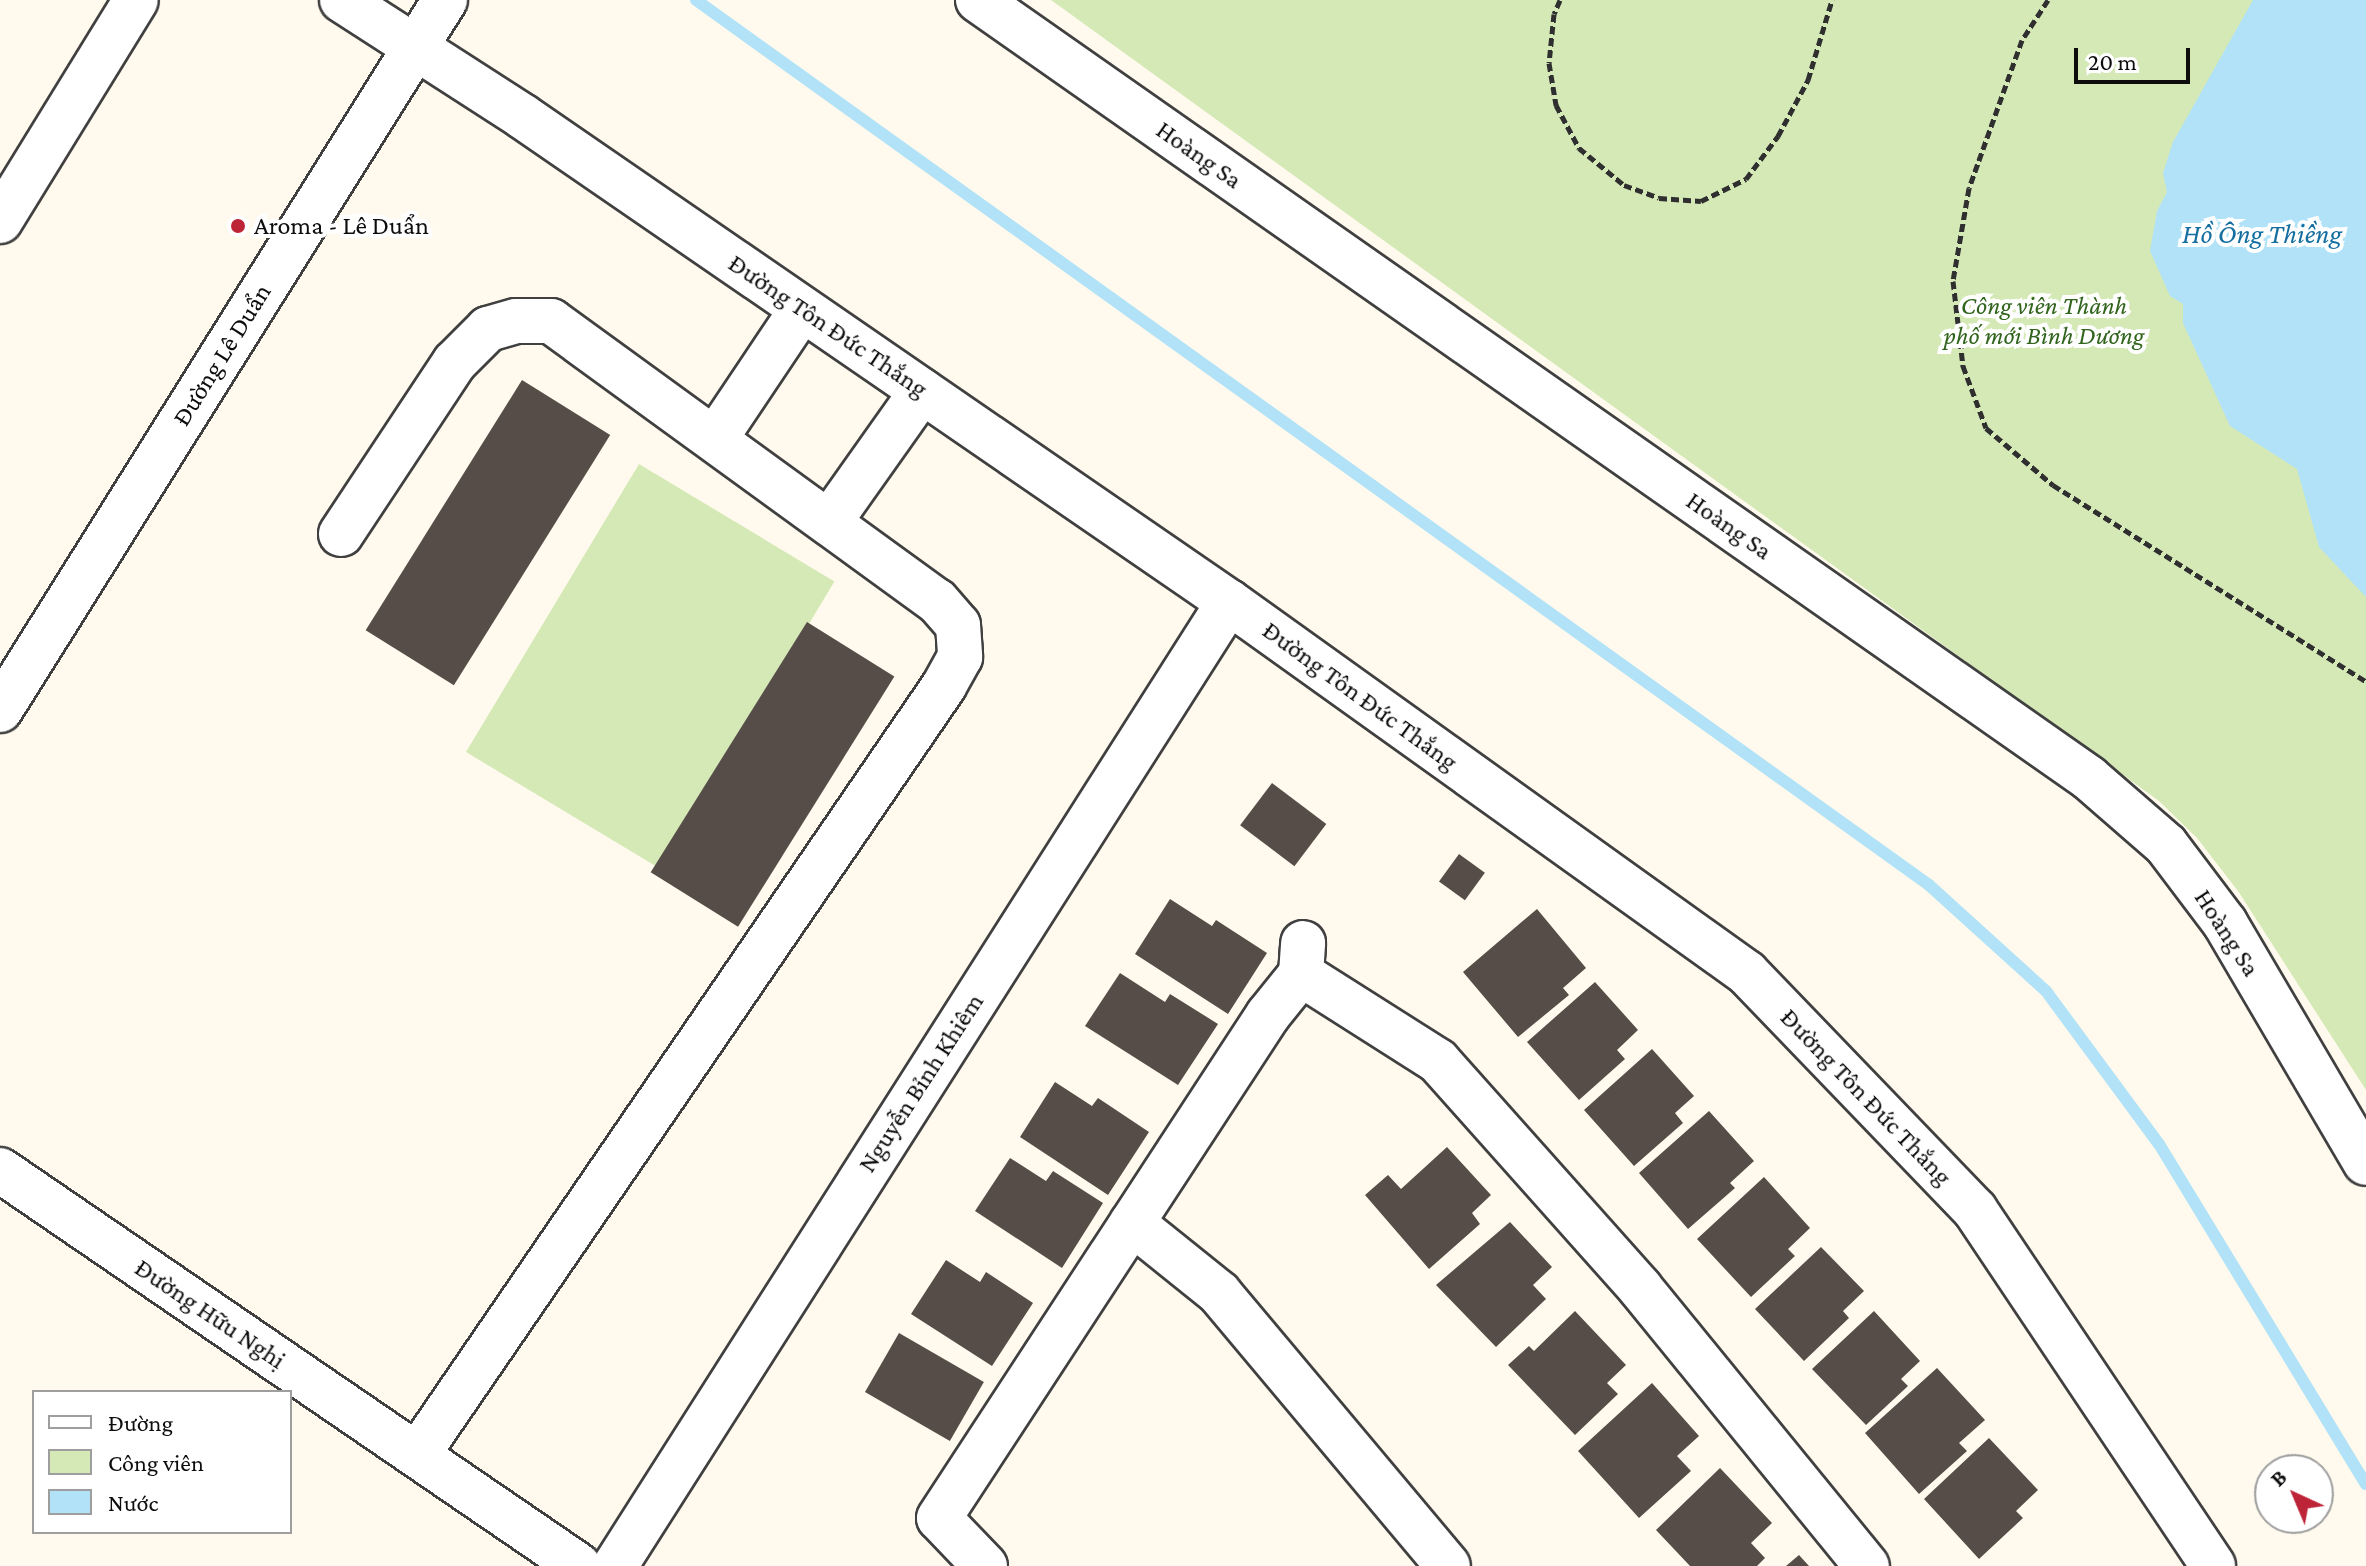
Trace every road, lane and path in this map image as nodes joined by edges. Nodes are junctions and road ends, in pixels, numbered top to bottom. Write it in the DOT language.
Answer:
graph roads {
  1 [pos="136,0"];
  2 [pos="342,0"];
  3 [pos="445,0"];
  4 [pos="978,0"];
  5 [pos="1560,0"];
  6 [pos="1832,0"];
  7 [pos="2048,0"];
  8 [pos="414,44"];
  9 [pos="0,221"];
  10 [pos="802,309"];
  11 [pos="922,391"];
  12 [pos="715,439"];
  13 [pos="830,521"];
  14 [pos="341,534"];
  15 [pos="1229,602"];
  16 [pos="2366,681"];
  17 [pos="0,710"];
  18 [pos="2366,1163"];
  19 [pos="0,1170"];
  20 [pos="1132,1223"];
  21 [pos="417,1455"];
  22 [pos="579,1566"];
  23 [pos="615,1566"];
  24 [pos="985,1566"];
  25 [pos="1448,1566"];
  26 [pos="1867,1566"];
  27 [pos="2213,1566"];
  1 -- 9 [label="street"];
  2 -- 8 [label="street, Đường Tôn Đức Thắng"];
  3 -- 8 [label="street, Đường Lê Duẩn"];
  4 -- 18 [label="street, Hoàng Sa"];
  5 -- 6 [label="path"];
  7 -- 16 [label="path"];
  8 -- 10 [label="street, Đường Tôn Đức Thắng"];
  8 -- 17 [label="street, Đường Lê Duẩn"];
  10 -- 11 [label="street, Đường Tôn Đức Thắng"];
  10 -- 12 [label="street"];
  11 -- 13 [label="street"];
  11 -- 15 [label="street, Đường Tôn Đức Thắng"];
  12 -- 13 [label="street"];
  12 -- 14 [label="street"];
  13 -- 21 [label="street"];
  15 -- 23 [label="street, Nguyễn Bỉnh Khiêm"];
  15 -- 27 [label="street, Đường Tôn Đức Thắng"];
  19 -- 21 [label="street, Đường Hữu Nghị"];
  20 -- 24 [label="street"];
  20 -- 25 [label="street"];
  20 -- 26 [label="street"];
  21 -- 22 [label="street, Đường Hữu Nghị"];
}
